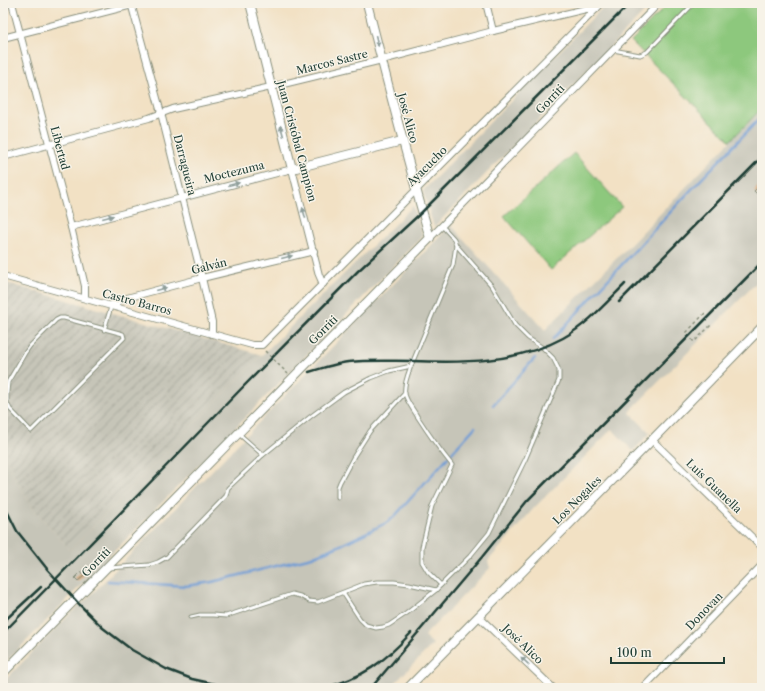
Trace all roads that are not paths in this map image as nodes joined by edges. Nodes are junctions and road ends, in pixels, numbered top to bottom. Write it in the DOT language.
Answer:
graph roads {
  1 [pos="12,3"];
  2 [pos="140,3"];
  3 [pos="250,3"];
  4 [pos="367,3"];
  5 [pos="486,3"];
  6 [pos="602,3"];
  7 [pos="659,3"];
  8 [pos="694,3"];
  9 [pos="131,4"];
  10 [pos="596,9"];
  11 [pos="493,31"];
  12 [pos="20,34"];
  13 [pos="3,38"];
  14 [pos="613,50"];
  15 [pos="382,60"];
  16 [pos="271,87"];
  17 [pos="161,113"];
  18 [pos="402,141"];
  19 [pos="49,145"];
  20 [pos="3,157"];
  21 [pos="292,169"];
  22 [pos="416,190"];
  23 [pos="182,197"];
  24 [pos="441,226"];
  25 [pos="71,227"];
  26 [pos="430,238"];
  27 [pos="456,245"];
  28 [pos="314,251"];
  29 [pos="3,276"];
  30 [pos="202,278"];
  31 [pos="323,284"];
  32 [pos="85,298"];
  33 [pos="111,305"];
  34 [pos="762,327"];
  35 [pos="104,330"];
  36 [pos="212,334"];
  37 [pos="259,345"];
  38 [pos="411,366"];
  39 [pos="405,393"];
  40 [pos="238,433"];
  41 [pos="652,440"];
  42 [pos="263,455"];
  43 [pos="338,498"];
  44 [pos="762,547"];
  45 [pos="762,565"];
  46 [pos="105,568"];
  47 [pos="441,585"];
  48 [pos="436,590"];
  49 [pos="343,593"];
  50 [pos="478,616"];
  51 [pos="191,617"];
  52 [pos="3,673"];
  53 [pos="408,688"];
  54 [pos="553,688"];
  55 [pos="643,688"];
  1 -- 12 [label="street, Libertad"];
  2 -- 9 [label="street"];
  3 -- 16 [label="street, Juan Cristóbal Campion"];
  4 -- 15 [label="street, José Alico, one-way"];
  5 -- 11 [label="street"];
  6 -- 10 [label="street, Ayacucho"];
  7 -- 14 [label="street, Gorriti"];
  8 -- 14 [label="lane"];
  9 -- 12 [label="street"];
  9 -- 17 [label="street, Darragueira"];
  10 -- 11 [label="street, Marcos Sastre"];
  10 -- 22 [label="street, Ayacucho"];
  11 -- 15 [label="street, Marcos Sastre"];
  12 -- 13 [label="street"];
  12 -- 19 [label="street, Libertad"];
  14 -- 24 [label="street, Gorriti"];
  15 -- 16 [label="street, Marcos Sastre"];
  15 -- 18 [label="street, José Alico"];
  16 -- 17 [label="street, Marcos Sastre"];
  21 -- 16 [label="street, Juan Cristóbal Campion, one-way"];
  17 -- 19 [label="street, Marcos Sastre"];
  17 -- 23 [label="street, Darragueira"];
  18 -- 21 [label="street, Moctezuma"];
  18 -- 22 [label="street, José Alico"];
  19 -- 20 [label="street, Marcos Sastre"];
  19 -- 25 [label="street, Libertad"];
  23 -- 21 [label="street, Moctezuma, one-way"];
  28 -- 21 [label="street, Juan Cristóbal Campion, one-way"];
  22 -- 26 [label="street, José Alico"];
  22 -- 31 [label="street, Ayacucho"];
  25 -- 23 [label="street, Moctezuma, one-way"];
  23 -- 30 [label="street, Darragueira"];
  24 -- 26 [label="street, Gorriti"];
  24 -- 27 [label="lane"];
  25 -- 32 [label="street, Libertad"];
  26 -- 40 [label="street, Gorriti"];
  27 -- 38 [label="lane"];
  27 -- 47 [label="lane"];
  30 -- 28 [label="street, Galván, one-way"];
  28 -- 31 [label="street, Juan Cristóbal Campion"];
  29 -- 32 [label="street, Castro Barros"];
  33 -- 30 [label="street, Galván, one-way"];
  30 -- 36 [label="street, Darragueira"];
  31 -- 37 [label="street, Ayacucho"];
  32 -- 33 [label="street, Castro Barros"];
  33 -- 35 [label="lane"];
  33 -- 36 [label="street, Castro Barros"];
  34 -- 41 [label="street, Los Nogales"];
  35 -- 35 [label="lane"];
  36 -- 37 [label="street, Castro Barros"];
  38 -- 39 [label="lane"];
  38 -- 42 [label="lane"];
  39 -- 43 [label="lane"];
  39 -- 47 [label="lane"];
  40 -- 42 [label="lane"];
  40 -- 46 [label="street, Gorriti"];
  41 -- 44 [label="street, Luis Guanella"];
  41 -- 50 [label="street, Los Nogales"];
  42 -- 46 [label="lane"];
  45 -- 55 [label="street, Donovan"];
  46 -- 52 [label="street, Gorriti"];
  47 -- 48 [label="lane"];
  48 -- 49 [label="lane"];
  48 -- 49 [label="lane"];
  49 -- 51 [label="lane"];
  50 -- 53 [label="street, Los Nogales"];
  54 -- 50 [label="street, José Alico, one-way"];
}
